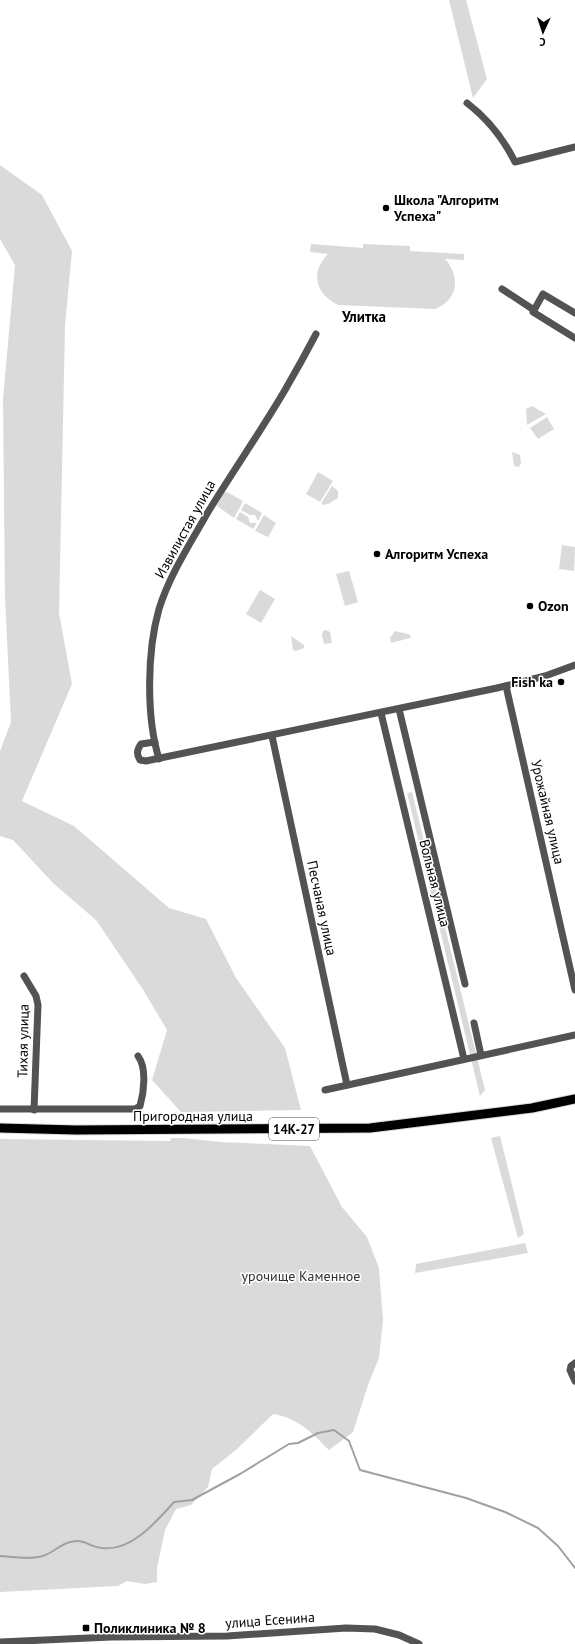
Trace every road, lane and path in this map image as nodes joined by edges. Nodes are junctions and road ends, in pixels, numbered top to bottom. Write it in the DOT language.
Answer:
graph roads {
  1 [pos="467,103"];
  2 [pos="575,147"];
  3 [pos="502,289"];
  4 [pos="534,310"];
  5 [pos="575,313"];
  6 [pos="316,334"];
  7 [pos="575,338"];
  8 [pos="575,666"];
  9 [pos="506,686"];
  10 [pos="398,709"];
  11 [pos="381,713"];
  12 [pos="272,736"];
  13 [pos="155,742"];
  14 [pos="159,759"];
  15 [pos="24,976"];
  16 [pos="465,984"];
  17 [pos="575,990"];
  18 [pos="474,1023"];
  19 [pos="575,1035"];
  20 [pos="481,1055"];
  21 [pos="138,1056"];
  22 [pos="464,1059"];
  23 [pos="347,1085"];
  24 [pos="325,1090"];
  25 [pos="575,1099"];
  26 [pos="0,1109"];
  27 [pos="34,1110"];
  28 [pos="0,1128"];
  29 [pos="573,1365"];
  30 [pos="575,1381"];
  31 [pos="0,1642"];
  32 [pos="419,1644"];
  1 -- 2 [label="street"];
  3 -- 4 [label="street"];
  4 -- 5 [label="street"];
  4 -- 7 [label="street"];
  6 -- 13 [label="street, Извилистая улица"];
  8 -- 9 [label="street"];
  9 -- 10 [label="street"];
  9 -- 17 [label="street, Урожайная улица"];
  10 -- 11 [label="street"];
  10 -- 16 [label="street, Вольная улица"];
  11 -- 12 [label="street"];
  11 -- 22 [label="street, Вольная улица"];
  12 -- 14 [label="street"];
  12 -- 23 [label="street, Песчаная улица"];
  13 -- 14 [label="street, Извилистая улица"];
  13 -- 14 [label="street"];
  15 -- 27 [label="street, Тихая улица"];
  18 -- 20 [label="street"];
  19 -- 20 [label="street"];
  20 -- 22 [label="street"];
  21 -- 27 [label="street, Пригородная улица"];
  22 -- 23 [label="street"];
  23 -- 24 [label="street"];
  25 -- 28 [label="main road, Пригородная улица / 14К-27"];
  26 -- 27 [label="street, Пригородная улица"];
  29 -- 30 [label="street"];
  31 -- 32 [label="street, улица Есенина"];
}
